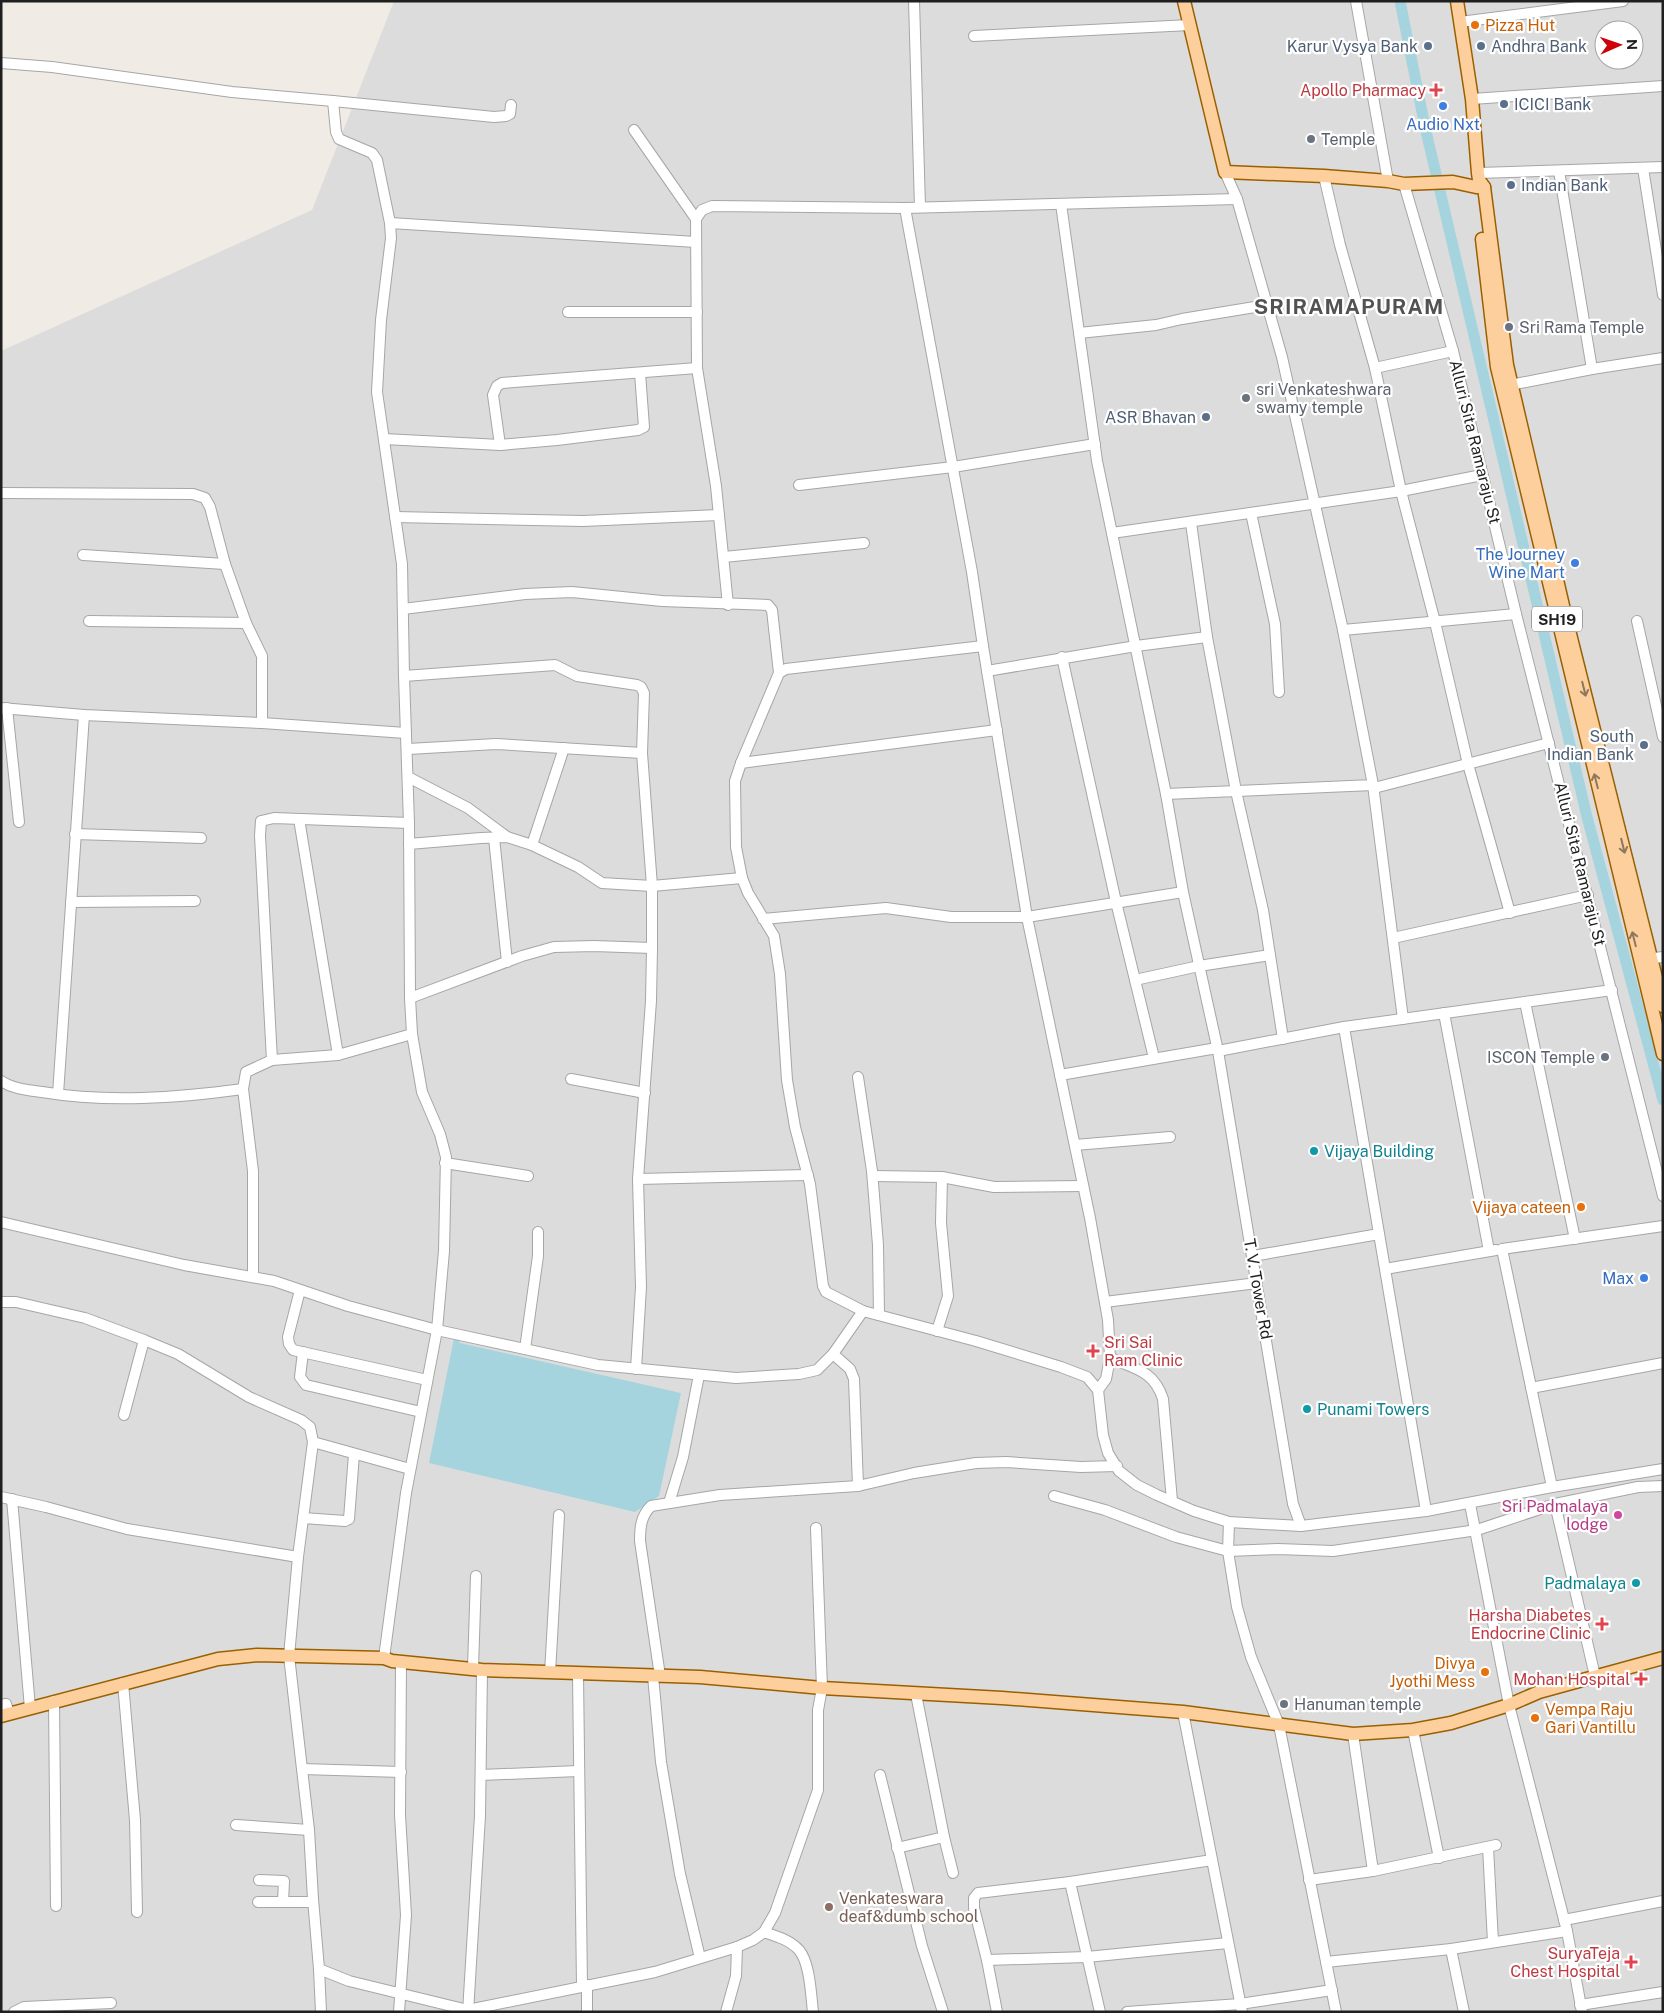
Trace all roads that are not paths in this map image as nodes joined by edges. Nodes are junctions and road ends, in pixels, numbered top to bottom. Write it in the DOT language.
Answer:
graph roads {
  1 [pos="914,1"];
  2 [pos="1184,1"];
  3 [pos="1356,1"];
  4 [pos="1457,1"];
  5 [pos="1623,1"];
  6 [pos="1585,4"];
  7 [pos="1460,22"];
  8 [pos="1190,25"];
  9 [pos="974,36"];
  10 [pos="1,62"];
  11 [pos="1663,86"];
  12 [pos="1472,99"];
  13 [pos="333,101"];
  14 [pos="511,105"];
  15 [pos="634,130"];
  16 [pos="1223,162"];
  17 [pos="1663,167"];
  18 [pos="1643,168"];
  19 [pos="1559,171"];
  20 [pos="1324,176"];
  21 [pos="1388,181"];
  22 [pos="1479,182"];
  23 [pos="1411,184"];
  24 [pos="1237,199"];
  25 [pos="1061,204"];
  26 [pos="920,207"];
  27 [pos="905,208"];
  28 [pos="696,218"];
  29 [pos="390,223"];
  30 [pos="696,242"];
  31 [pos="1663,295"];
  32 [pos="1267,305"];
  33 [pos="568,312"];
  34 [pos="697,312"];
  35 [pos="1079,333"];
  36 [pos="1453,351"];
  37 [pos="1663,358"];
  38 [pos="697,368"];
  39 [pos="1375,368"];
  40 [pos="1592,369"];
  41 [pos="640,373"];
  42 [pos="1507,386"];
  43 [pos="384,439"];
  44 [pos="1095,444"];
  45 [pos="500,445"];
  46 [pos="953,467"];
  47 [pos="1482,475"];
  48 [pos="799,485"];
  49 [pos="1401,491"];
  50 [pos="1,493"];
  51 [pos="1315,504"];
  52 [pos="1252,513"];
  53 [pos="719,515"];
  54 [pos="396,517"];
  55 [pos="1191,523"];
  56 [pos="1112,533"];
  57 [pos="864,543"];
  58 [pos="83,555"];
  59 [pos="724,557"];
  60 [pos="225,564"];
  61 [pos="728,605"];
  62 [pos="403,609"];
  63 [pos="1516,614"];
  64 [pos="89,621"];
  65 [pos="1637,621"];
  66 [pos="1435,622"];
  67 [pos="246,623"];
  68 [pos="1343,630"];
  69 [pos="1207,637"];
  70 [pos="982,646"];
  71 [pos="1136,646"];
  72 [pos="1062,657"];
  73 [pos="987,671"];
  74 [pos="779,673"];
  75 [pos="404,676"];
  76 [pos="1279,692"];
  77 [pos="4,708"];
  78 [pos="84,715"];
  79 [pos="262,723"];
  80 [pos="996,730"];
  81 [pos="406,733"];
  82 [pos="1663,737"];
  83 [pos="1549,743"];
  84 [pos="564,748"];
  85 [pos="408,749"];
  86 [pos="642,753"];
  87 [pos="741,763"];
  88 [pos="1468,764"];
  89 [pos="408,777"];
  90 [pos="1374,787"];
  91 [pos="1236,791"];
  92 [pos="1166,794"];
  93 [pos="299,819"];
  94 [pos="19,822"];
  95 [pos="409,823"];
  96 [pos="75,834"];
  97 [pos="507,837"];
  98 [pos="201,838"];
  99 [pos="494,838"];
  100 [pos="409,844"];
  101 [pos="532,845"];
  102 [pos="742,878"];
  103 [pos="652,886"];
  104 [pos="1183,892"];
  105 [pos="1588,895"];
  106 [pos="195,901"];
  107 [pos="71,902"];
  108 [pos="1116,902"];
  109 [pos="1510,913"];
  110 [pos="1027,917"];
  111 [pos="763,919"];
  112 [pos="1393,938"];
  113 [pos="652,948"];
  114 [pos="1270,955"];
  115 [pos="1651,959"];
  116 [pos="506,962"];
  117 [pos="1199,966"];
  118 [pos="1134,980"];
  119 [pos="1612,990"];
  120 [pos="410,998"];
  121 [pos="1526,1002"];
  122 [pos="1662,1003"];
  123 [pos="1444,1013"];
  124 [pos="1403,1019"];
  125 [pos="1344,1027"];
  126 [pos="412,1034"];
  127 [pos="1283,1039"];
  128 [pos="1218,1050"];
  129 [pos="1663,1054"];
  130 [pos="338,1055"];
  131 [pos="1154,1058"];
  132 [pos="272,1060"];
  133 [pos="1060,1075"];
  134 [pos="858,1077"];
  135 [pos="571,1079"];
  136 [pos="1,1081"];
  137 [pos="243,1089"];
  138 [pos="644,1093"];
  139 [pos="58,1094"];
  140 [pos="1170,1137"];
  141 [pos="1075,1145"];
  142 [pos="446,1162"];
  143 [pos="808,1175"];
  144 [pos="528,1176"];
  145 [pos="873,1176"];
  146 [pos="942,1177"];
  147 [pos="638,1178"];
  148 [pos="1083,1186"];
  149 [pos="1663,1196"];
  150 [pos="1,1222"];
  151 [pos="1663,1226"];
  152 [pos="538,1232"];
  153 [pos="1379,1234"];
  154 [pos="1575,1239"];
  155 [pos="1502,1249"];
  156 [pos="1489,1251"];
  157 [pos="1252,1256"];
  158 [pos="1385,1269"];
  159 [pos="254,1277"];
  160 [pos="1257,1283"];
  161 [pos="300,1290"];
  162 [pos="1,1302"];
  163 [pos="1105,1302"];
  164 [pos="863,1311"];
  165 [pos="879,1315"];
  166 [pos="437,1330"];
  167 [pos="937,1331"];
  168 [pos="144,1340"];
  169 [pos="525,1349"];
  170 [pos="303,1352"];
  171 [pos="833,1354"];
  172 [pos="1110,1358"];
  173 [pos="1663,1363"];
  174 [pos="636,1369"];
  175 [pos="699,1375"];
  176 [pos="427,1380"];
  177 [pos="1531,1388"];
  178 [pos="1098,1390"];
  179 [pos="421,1412"];
  180 [pos="124,1415"];
  181 [pos="313,1442"];
  182 [pos="354,1454"];
  183 [pos="1117,1466"];
  184 [pos="410,1469"];
  185 [pos="1663,1469"];
  186 [pos="858,1486"];
  187 [pos="1663,1486"];
  188 [pos="1552,1487"];
  189 [pos="1054,1496"];
  190 [pos="6,1498"];
  191 [pos="1172,1502"];
  192 [pos="669,1503"];
  193 [pos="1470,1504"];
  194 [pos="1555,1504"];
  195 [pos="1426,1511"];
  196 [pos="559,1515"];
  197 [pos="303,1518"];
  198 [pos="1228,1522"];
  199 [pos="1301,1526"];
  200 [pos="816,1528"];
  201 [pos="1477,1530"];
  202 [pos="1228,1551"];
  203 [pos="298,1557"];
  204 [pos="476,1576"];
  205 [pos="289,1656"];
  206 [pos="384,1658"];
  207 [pos="1663,1658"];
  208 [pos="401,1661"];
  209 [pos="478,1669"];
  210 [pos="550,1673"];
  211 [pos="578,1675"];
  212 [pos="657,1676"];
  213 [pos="1595,1676"];
  214 [pos="123,1683"];
  215 [pos="822,1688"];
  216 [pos="916,1694"];
  217 [pos="54,1701"];
  218 [pos="1509,1705"];
  219 [pos="30,1708"];
  220 [pos="4,1711"];
  221 [pos="1183,1712"];
  222 [pos="1279,1725"];
  223 [pos="1413,1730"];
  224 [pos="1353,1734"];
  225 [pos="302,1769"];
  226 [pos="578,1771"];
  227 [pos="401,1772"];
  228 [pos="480,1775"];
  229 [pos="880,1775"];
  230 [pos="236,1825"];
  231 [pos="309,1830"];
  232 [pos="944,1837"];
  233 [pos="896,1848"];
  234 [pos="1439,1858"];
  235 [pos="1212,1860"];
  236 [pos="1373,1871"];
  237 [pos="953,1873"];
  238 [pos="259,1880"];
  239 [pos="1310,1880"];
  240 [pos="1070,1882"];
  241 [pos="1663,1901"];
  242 [pos="258,1902"];
  243 [pos="283,1902"];
  244 [pos="313,1902"];
  245 [pos="56,1906"];
  246 [pos="137,1912"];
  247 [pos="1564,1920"];
  248 [pos="1567,1931"];
  249 [pos="764,1932"];
  250 [pos="1494,1942"];
  251 [pos="1228,1943"];
  252 [pos="737,1947"];
  253 [pos="1451,1949"];
  254 [pos="1087,1957"];
  255 [pos="700,1958"];
  256 [pos="987,1960"];
  257 [pos="1326,1962"];
  258 [pos="320,1969"];
  259 [pos="585,1986"];
  260 [pos="1332,1990"];
  261 [pos="1663,1992"];
  262 [pos="400,1993"];
  263 [pos="111,2003"];
  264 [pos="1241,2008"];
  265 [pos="1581,2009"];
  266 [pos="468,2011"];
  267 [pos="14,2012"];
  268 [pos="321,2012"];
  269 [pos="399,2012"];
  270 [pos="587,2012"];
  271 [pos="726,2012"];
  272 [pos="813,2012"];
  273 [pos="943,2012"];
  274 [pos="997,2012"];
  275 [pos="1100,2012"];
  276 [pos="1127,2012"];
  277 [pos="1336,2012"];
  278 [pos="1464,2012"];
  1 -- 26 [label="street"];
  2 -- 8 [label="main road"];
  3 -- 21 [label="street"];
  4 -- 7 [label="main road, SH19"];
  5 -- 6 [label="street"];
  6 -- 7 [label="street"];
  7 -- 12 [label="main road, SH19"];
  8 -- 9 [label="street"];
  8 -- 16 [label="main road"];
  10 -- 13 [label="street"];
  11 -- 12 [label="street"];
  12 -- 22 [label="main road, SH19"];
  13 -- 14 [label="street"];
  13 -- 29 [label="street"];
  15 -- 28 [label="street"];
  16 -- 20 [label="main road"];
  16 -- 24 [label="street"];
  17 -- 18 [label="street"];
  18 -- 19 [label="street"];
  18 -- 31 [label="street"];
  19 -- 22 [label="street"];
  19 -- 40 [label="street"];
  20 -- 21 [label="main road"];
  20 -- 39 [label="street"];
  21 -- 23 [label="main road"];
  22 -- 23 [label="main road"];
  22 -- 42 [label="main road, SH19"];
  23 -- 36 [label="street, Alluri Sita Ramaraju St"];
  24 -- 25 [label="street"];
  24 -- 32 [label="street"];
  25 -- 26 [label="street"];
  25 -- 35 [label="street, T. V. Tower Rd"];
  26 -- 27 [label="street"];
  27 -- 28 [label="street"];
  27 -- 46 [label="street"];
  28 -- 30 [label="street"];
  29 -- 30 [label="street"];
  29 -- 43 [label="street"];
  30 -- 34 [label="street"];
  32 -- 35 [label="street"];
  32 -- 51 [label="street"];
  33 -- 34 [label="street"];
  34 -- 38 [label="street"];
  35 -- 44 [label="street, T. V. Tower Rd"];
  36 -- 39 [label="street"];
  36 -- 47 [label="street, Alluri Sita Ramaraju St"];
  37 -- 40 [label="street"];
  38 -- 41 [label="street"];
  38 -- 53 [label="street"];
  39 -- 49 [label="street"];
  40 -- 42 [label="street"];
  41 -- 45 [label="street"];
  41 -- 45 [label="street"];
  42 -- 115 [label="main road, SH19"];
  43 -- 45 [label="street"];
  43 -- 54 [label="street"];
  44 -- 46 [label="street"];
  44 -- 56 [label="street, T. V. Tower Rd"];
  46 -- 48 [label="street"];
  46 -- 70 [label="street"];
  47 -- 49 [label="street"];
  47 -- 63 [label="street, Alluri Sita Ramaraju St"];
  49 -- 51 [label="street"];
  49 -- 66 [label="street"];
  50 -- 60 [label="street"];
  51 -- 52 [label="street"];
  51 -- 68 [label="street"];
  52 -- 55 [label="street"];
  52 -- 76 [label="street"];
  53 -- 54 [label="street"];
  53 -- 59 [label="street"];
  54 -- 62 [label="street"];
  55 -- 56 [label="street"];
  55 -- 69 [label="street"];
  56 -- 71 [label="street, T. V. Tower Rd"];
  57 -- 59 [label="street"];
  58 -- 60 [label="street"];
  59 -- 61 [label="street"];
  60 -- 67 [label="street"];
  61 -- 62 [label="street"];
  61 -- 74 [label="street"];
  62 -- 75 [label="street"];
  63 -- 66 [label="street"];
  63 -- 83 [label="street, Alluri Sita Ramaraju St"];
  64 -- 67 [label="street"];
  65 -- 82 [label="street"];
  66 -- 68 [label="street"];
  66 -- 88 [label="street"];
  67 -- 79 [label="street"];
  68 -- 90 [label="street"];
  69 -- 71 [label="street"];
  69 -- 91 [label="street"];
  70 -- 73 [label="street"];
  70 -- 74 [label="street"];
  71 -- 72 [label="street"];
  71 -- 92 [label="street, T. V. Tower Rd"];
  72 -- 73 [label="street"];
  72 -- 108 [label="street"];
  73 -- 80 [label="street"];
  74 -- 87 [label="street"];
  75 -- 81 [label="street"];
  75 -- 86 [label="street"];
  77 -- 78 [label="street"];
  77 -- 94 [label="street"];
  78 -- 79 [label="street"];
  78 -- 96 [label="street"];
  79 -- 81 [label="street"];
  80 -- 87 [label="street"];
  80 -- 110 [label="street"];
  81 -- 85 [label="street"];
  83 -- 88 [label="street"];
  83 -- 105 [label="street, Alluri Sita Ramaraju St"];
  84 -- 85 [label="street"];
  84 -- 86 [label="street"];
  84 -- 101 [label="street"];
  85 -- 89 [label="street"];
  86 -- 103 [label="street"];
  87 -- 102 [label="street"];
  88 -- 90 [label="street"];
  88 -- 109 [label="street"];
  89 -- 95 [label="street"];
  89 -- 97 [label="street"];
  90 -- 91 [label="street"];
  90 -- 112 [label="street"];
  91 -- 92 [label="street"];
  91 -- 114 [label="street"];
  92 -- 104 [label="street, T. V. Tower Rd"];
  93 -- 95 [label="street"];
  93 -- 130 [label="street"];
  93 -- 132 [label="street"];
  95 -- 100 [label="street"];
  96 -- 98 [label="street"];
  96 -- 107 [label="street"];
  97 -- 99 [label="street"];
  97 -- 101 [label="street"];
  99 -- 100 [label="street"];
  99 -- 116 [label="street"];
  100 -- 120 [label="street"];
  101 -- 103 [label="street"];
  102 -- 103 [label="street"];
  102 -- 111 [label="street"];
  103 -- 113 [label="street"];
  104 -- 108 [label="street"];
  104 -- 117 [label="street, T. V. Tower Rd"];
  105 -- 109 [label="street"];
  105 -- 119 [label="street, Alluri Sita Ramaraju St"];
  106 -- 107 [label="street"];
  107 -- 139 [label="street"];
  108 -- 110 [label="street"];
  108 -- 118 [label="street"];
  109 -- 112 [label="street"];
  110 -- 111 [label="street"];
  110 -- 133 [label="street"];
  111 -- 143 [label="street"];
  112 -- 124 [label="street"];
  113 -- 116 [label="street"];
  113 -- 138 [label="street"];
  114 -- 117 [label="street"];
  114 -- 127 [label="street"];
  115 -- 122 [label="main road, SH19"];
  115 -- 129 [label="main road, SH19"];
  116 -- 120 [label="street"];
  117 -- 118 [label="street"];
  117 -- 128 [label="street, T. V. Tower Rd"];
  118 -- 131 [label="street"];
  119 -- 121 [label="street"];
  119 -- 149 [label="street, Alluri Sita Ramaraju St"];
  120 -- 126 [label="street"];
  121 -- 123 [label="street"];
  121 -- 154 [label="street"];
  123 -- 124 [label="street"];
  123 -- 156 [label="street"];
  124 -- 125 [label="street"];
  125 -- 127 [label="street"];
  125 -- 153 [label="street"];
  126 -- 130 [label="street"];
  126 -- 142 [label="street"];
  127 -- 128 [label="street"];
  128 -- 131 [label="street"];
  128 -- 157 [label="street, T. V. Tower Rd"];
  130 -- 132 [label="street"];
  131 -- 133 [label="street"];
  132 -- 137 [label="street"];
  133 -- 141 [label="street"];
  134 -- 145 [label="street"];
  135 -- 138 [label="street"];
  136 -- 139 [label="street"];
  137 -- 139 [label="street"];
  137 -- 159 [label="street"];
  138 -- 147 [label="street"];
  140 -- 141 [label="street"];
  141 -- 148 [label="street"];
  142 -- 144 [label="street"];
  142 -- 166 [label="street"];
  143 -- 147 [label="street"];
  143 -- 164 [label="street"];
  145 -- 146 [label="street"];
  145 -- 165 [label="street"];
  146 -- 148 [label="street"];
  146 -- 167 [label="street"];
  147 -- 174 [label="street"];
  148 -- 163 [label="street"];
  150 -- 159 [label="street"];
  151 -- 154 [label="street"];
  152 -- 169 [label="street"];
  153 -- 157 [label="street"];
  153 -- 158 [label="street"];
  154 -- 155 [label="street"];
  155 -- 156 [label="street"];
  155 -- 177 [label="street"];
  156 -- 158 [label="street"];
  157 -- 160 [label="street, T. V. Tower Rd"];
  158 -- 195 [label="street"];
  159 -- 161 [label="street"];
  160 -- 163 [label="street"];
  160 -- 199 [label="street, T. V. Tower Rd"];
  161 -- 166 [label="street"];
  161 -- 170 [label="street"];
  162 -- 168 [label="street"];
  163 -- 172 [label="street"];
  164 -- 165 [label="street"];
  164 -- 171 [label="street"];
  165 -- 167 [label="street"];
  166 -- 169 [label="street"];
  166 -- 176 [label="street"];
  167 -- 178 [label="street"];
  168 -- 180 [label="street"];
  168 -- 181 [label="street"];
  169 -- 174 [label="street"];
  170 -- 176 [label="street"];
  170 -- 179 [label="street"];
  171 -- 175 [label="street"];
  171 -- 186 [label="street"];
  172 -- 178 [label="street"];
  172 -- 191 [label="street"];
  173 -- 177 [label="street"];
  174 -- 175 [label="street"];
  175 -- 192 [label="street"];
  176 -- 179 [label="street"];
  177 -- 188 [label="street"];
  178 -- 183 [label="street"];
  179 -- 184 [label="street"];
  181 -- 182 [label="street"];
  181 -- 197 [label="street"];
  182 -- 184 [label="street"];
  182 -- 197 [label="street"];
  183 -- 186 [label="street"];
  183 -- 191 [label="street"];
  184 -- 206 [label="street"];
  185 -- 188 [label="street"];
  186 -- 192 [label="street"];
  187 -- 194 [label="street"];
  188 -- 193 [label="street"];
  189 -- 202 [label="street"];
  190 -- 203 [label="street"];
  190 -- 219 [label="street"];
  191 -- 198 [label="street"];
  192 -- 212 [label="street"];
  193 -- 195 [label="street"];
  193 -- 201 [label="street"];
  194 -- 201 [label="street"];
  194 -- 213 [label="street"];
  195 -- 199 [label="street"];
  196 -- 210 [label="street"];
  197 -- 203 [label="street"];
  198 -- 199 [label="street"];
  198 -- 202 [label="street"];
  200 -- 215 [label="street"];
  201 -- 202 [label="street"];
  201 -- 218 [label="street"];
  202 -- 222 [label="street"];
  203 -- 205 [label="street"];
  204 -- 209 [label="street"];
  205 -- 206 [label="main road"];
  205 -- 214 [label="main road"];
  205 -- 225 [label="street"];
  206 -- 208 [label="main road"];
  207 -- 213 [label="main road"];
  208 -- 209 [label="main road"];
  208 -- 227 [label="street"];
  209 -- 210 [label="main road"];
  209 -- 228 [label="street"];
  210 -- 211 [label="main road"];
  211 -- 212 [label="main road"];
  211 -- 226 [label="street"];
  212 -- 215 [label="main road"];
  212 -- 255 [label="street"];
  213 -- 218 [label="main road"];
  214 -- 217 [label="main road"];
  214 -- 246 [label="street"];
  215 -- 216 [label="main road"];
  215 -- 249 [label="street"];
  216 -- 221 [label="main road"];
  216 -- 232 [label="street"];
  217 -- 219 [label="main road"];
  217 -- 245 [label="street"];
  218 -- 223 [label="main road"];
  218 -- 247 [label="street"];
  219 -- 220 [label="main road"];
  221 -- 222 [label="main road"];
  221 -- 235 [label="street"];
  222 -- 224 [label="main road"];
  222 -- 239 [label="street"];
  223 -- 224 [label="main road"];
  223 -- 234 [label="street"];
  224 -- 236 [label="street"];
  225 -- 227 [label="street"];
  225 -- 231 [label="street"];
  226 -- 228 [label="street"];
  226 -- 259 [label="street"];
  227 -- 262 [label="street"];
  228 -- 266 [label="street"];
  229 -- 233 [label="street"];
  230 -- 231 [label="street"];
  231 -- 244 [label="street"];
  232 -- 233 [label="street"];
  232 -- 237 [label="street"];
  233 -- 273 [label="street"];
  234 -- 236 [label="street"];
  234 -- 250 [label="street"];
  235 -- 240 [label="street"];
  235 -- 251 [label="street"];
  236 -- 239 [label="street"];
  238 -- 243 [label="street"];
  239 -- 257 [label="street"];
  240 -- 254 [label="street"];
  240 -- 256 [label="street"];
  241 -- 247 [label="street"];
  242 -- 243 [label="street"];
  243 -- 244 [label="street"];
  244 -- 258 [label="street"];
  247 -- 248 [label="street"];
  248 -- 250 [label="street"];
  248 -- 265 [label="street"];
  249 -- 252 [label="street"];
  249 -- 272 [label="street"];
  250 -- 253 [label="street"];
  251 -- 254 [label="street"];
  251 -- 264 [label="street"];
  252 -- 255 [label="street"];
  252 -- 271 [label="street"];
  253 -- 257 [label="street"];
  253 -- 278 [label="street"];
  254 -- 256 [label="street"];
  254 -- 275 [label="street"];
  255 -- 259 [label="street"];
  256 -- 274 [label="street"];
  257 -- 260 [label="street"];
  258 -- 262 [label="street"];
  258 -- 268 [label="street"];
  259 -- 266 [label="street"];
  259 -- 270 [label="street"];
  260 -- 264 [label="street"];
  260 -- 277 [label="street"];
  261 -- 265 [label="street"];
  262 -- 266 [label="street"];
  262 -- 269 [label="street"];
  263 -- 267 [label="street"];
  264 -- 276 [label="street"];
}
